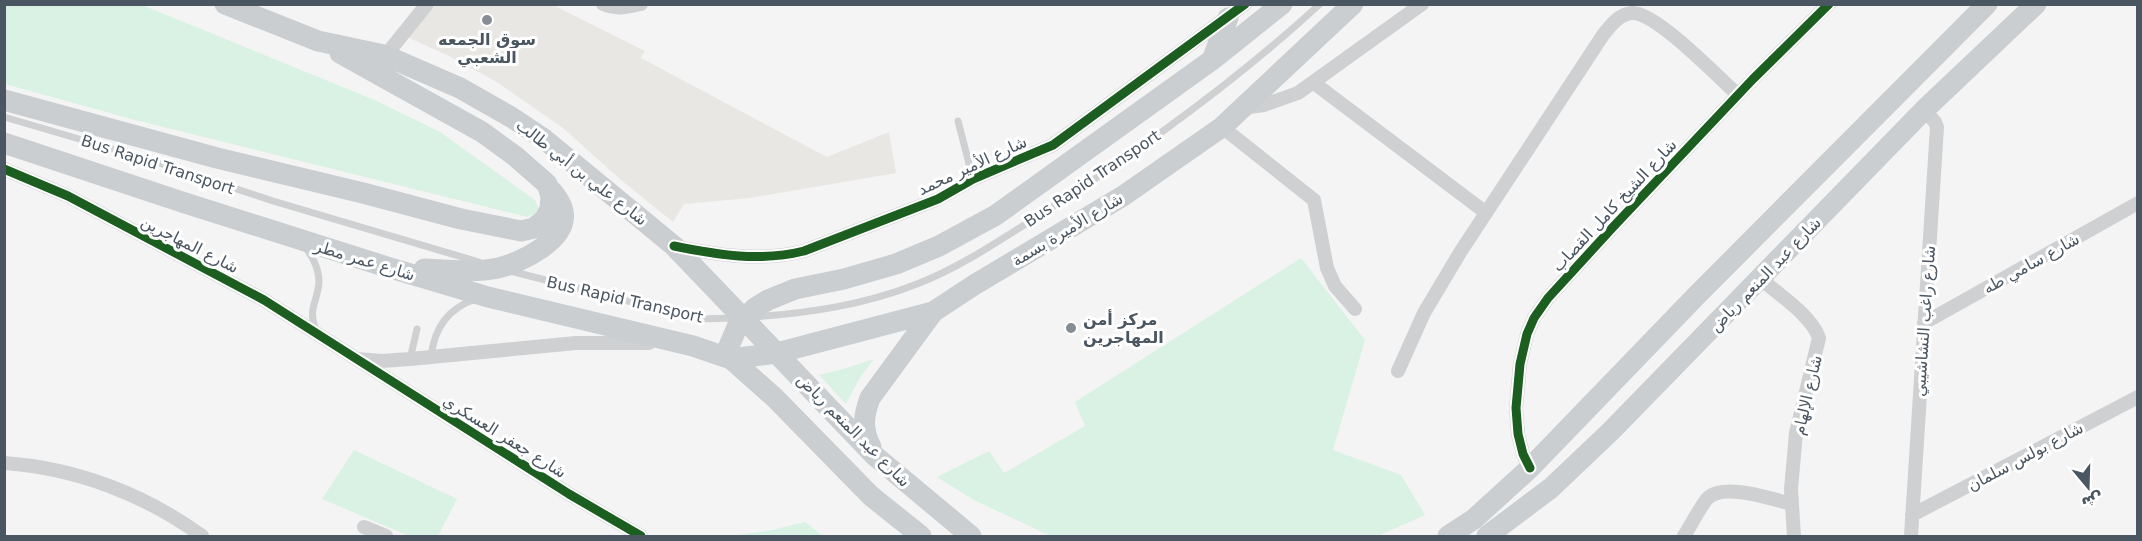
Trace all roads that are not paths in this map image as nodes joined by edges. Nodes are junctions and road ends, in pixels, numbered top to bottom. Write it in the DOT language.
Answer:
graph roads {
  1 [pos="225,4"];
  2 [pos="427,4"];
  3 [pos="603,4"];
  4 [pos="642,4"];
  5 [pos="1245,4"];
  6 [pos="1282,4"];
  7 [pos="1320,4"];
  8 [pos="1353,4"];
  9 [pos="1422,4"];
  10 [pos="1828,4"];
  11 [pos="1987,4"];
  12 [pos="2036,4"];
  13 [pos="1228,18"];
  14 [pos="1212,60"];
  15 [pos="380,64"];
  16 [pos="1314,83"];
  17 [pos="1738,95"];
  18 [pos="4,100"];
  19 [pos="1242,108"];
  20 [pos="1924,110"];
  21 [pos="4,117"];
  22 [pos="958,122"];
  23 [pos="1222,127"];
  24 [pos="4,143"];
  25 [pos="4,169"];
  26 [pos="973,179"];
  27 [pos="547,184"];
  28 [pos="2138,203"];
  29 [pos="1485,212"];
  30 [pos="297,238"];
  31 [pos="674,246"];
  32 [pos="387,267"];
  33 [pos="497,268"];
  34 [pos="1761,279"];
  35 [pos="488,297"];
  36 [pos="1355,309"];
  37 [pos="933,312"];
  38 [pos="743,318"];
  39 [pos="1924,323"];
  40 [pos="417,328"];
  41 [pos="318,334"];
  42 [pos="676,342"];
  43 [pos="730,349"];
  44 [pos="777,353"];
  45 [pos="431,357"];
  46 [pos="355,358"];
  47 [pos="410,359"];
  48 [pos="1398,372"];
  49 [pos="2138,397"];
  50 [pos="875,456"];
  51 [pos="4,463"];
  52 [pos="1530,468"];
  53 [pos="1792,504"];
  54 [pos="1912,515"];
  55 [pos="364,526"];
  56 [pos="202,537"];
  57 [pos="386,537"];
  58 [pos="641,537"];
  59 [pos="921,537"];
  60 [pos="971,537"];
  61 [pos="1448,537"];
  62 [pos="1487,537"];
  63 [pos="1684,537"];
  64 [pos="1794,537"];
  65 [pos="1911,537"];
  1 -- 15 [label="main road"];
  2 -- 15 [label="street"];
  3 -- 4 [label="street"];
  5 -- 13 [label="street, شارع الأمير محمد"];
  6 -- 14 [label="main road"];
  7 -- 38 [label="lane, Bus Rapid Transport"];
  8 -- 19 [label="main road, شارع الأميرة بسمة"];
  9 -- 16 [label="street"];
  10 -- 17 [label="street, شارع الشيخ كامل القصاب"];
  11 -- 52 [label="main road, شارع عبد المنعم رياض"];
  12 -- 20 [label="main road, شارع عبد المنعم رياض"];
  13 -- 14 [label="main road"];
  13 -- 26 [label="street, شارع الأمير محمد"];
  14 -- 38 [label="main road"];
  15 -- 27 [label="main road"];
  15 -- 31 [label="main road, شارع علي بن أبي طالب"];
  16 -- 19 [label="street"];
  16 -- 29 [label="street"];
  17 -- 29 [label="street"];
  17 -- 52 [label="street, شارع الشيخ كامل القصاب"];
  18 -- 27 [label="main road"];
  19 -- 23 [label="main road, شارع الأميرة بسمة"];
  20 -- 34 [label="main road, شارع عبد المنعم رياض"];
  20 -- 39 [label="street, شارع راغب النشاشيبي"];
  21 -- 33 [label="lane, Bus Rapid Transport"];
  22 -- 26 [label="lane"];
  23 -- 36 [label="street"];
  23 -- 37 [label="main road, شارع الأميرة بسمة"];
  24 -- 30 [label="main road, شارع عمر مطر"];
  25 -- 41 [label="street, شارع المهاجرين"];
  26 -- 31 [label="street, شارع الأمير محمد"];
  27 -- 33 [label="main road"];
  28 -- 39 [label="street, شارع سامي طه"];
  29 -- 48 [label="street"];
  30 -- 32 [label="main road, شارع عمر مطر"];
  30 -- 41 [label="lane"];
  31 -- 38 [label="main road, شارع علي بن أبي طالب"];
  32 -- 33 [label="main road"];
  32 -- 35 [label="main road, شارع عمر مطر"];
  33 -- 38 [label="lane, Bus Rapid Transport"];
  34 -- 53 [label="street, شارع الإلهام"];
  34 -- 62 [label="main road, شارع عبد المنعم رياض"];
  35 -- 42 [label="main road, شارع عمر مطر"];
  35 -- 45 [label="lane"];
  37 -- 44 [label="main road, شارع الأميرة بسمة"];
  37 -- 50 [label="main road"];
  38 -- 43 [label="main road"];
  38 -- 44 [label="main road, شارع عبد المنعم رياض"];
  39 -- 54 [label="street, شارع راغب النشاشيبي"];
  40 -- 47 [label="lane"];
  41 -- 46 [label="street, شارع المهاجرين"];
  42 -- 43 [label="main road, شارع عمر مطر"];
  42 -- 45 [label="street, شارع المهاجرين"];
  43 -- 44 [label="main road, شارع الأميرة بسمة"];
  43 -- 59 [label="main road, شارع عبد المنعم رياض"];
  44 -- 50 [label="main road, شارع عبد المنعم رياض"];
  45 -- 47 [label="street, شارع المهاجرين"];
  46 -- 47 [label="street, شارع المهاجرين"];
  46 -- 58 [label="street, شارع جعفر العسكري"];
  49 -- 54 [label="street, شارع بولس سلمان"];
  50 -- 60 [label="main road, شارع عبد المنعم رياض"];
  51 -- 56 [label="street"];
  52 -- 61 [label="main road, شارع عبد المنعم رياض"];
  53 -- 63 [label="street"];
  53 -- 64 [label="street, شارع الإلهام"];
  54 -- 65 [label="street, شارع راغب النشاشيبي"];
  55 -- 57 [label="street"];
}
